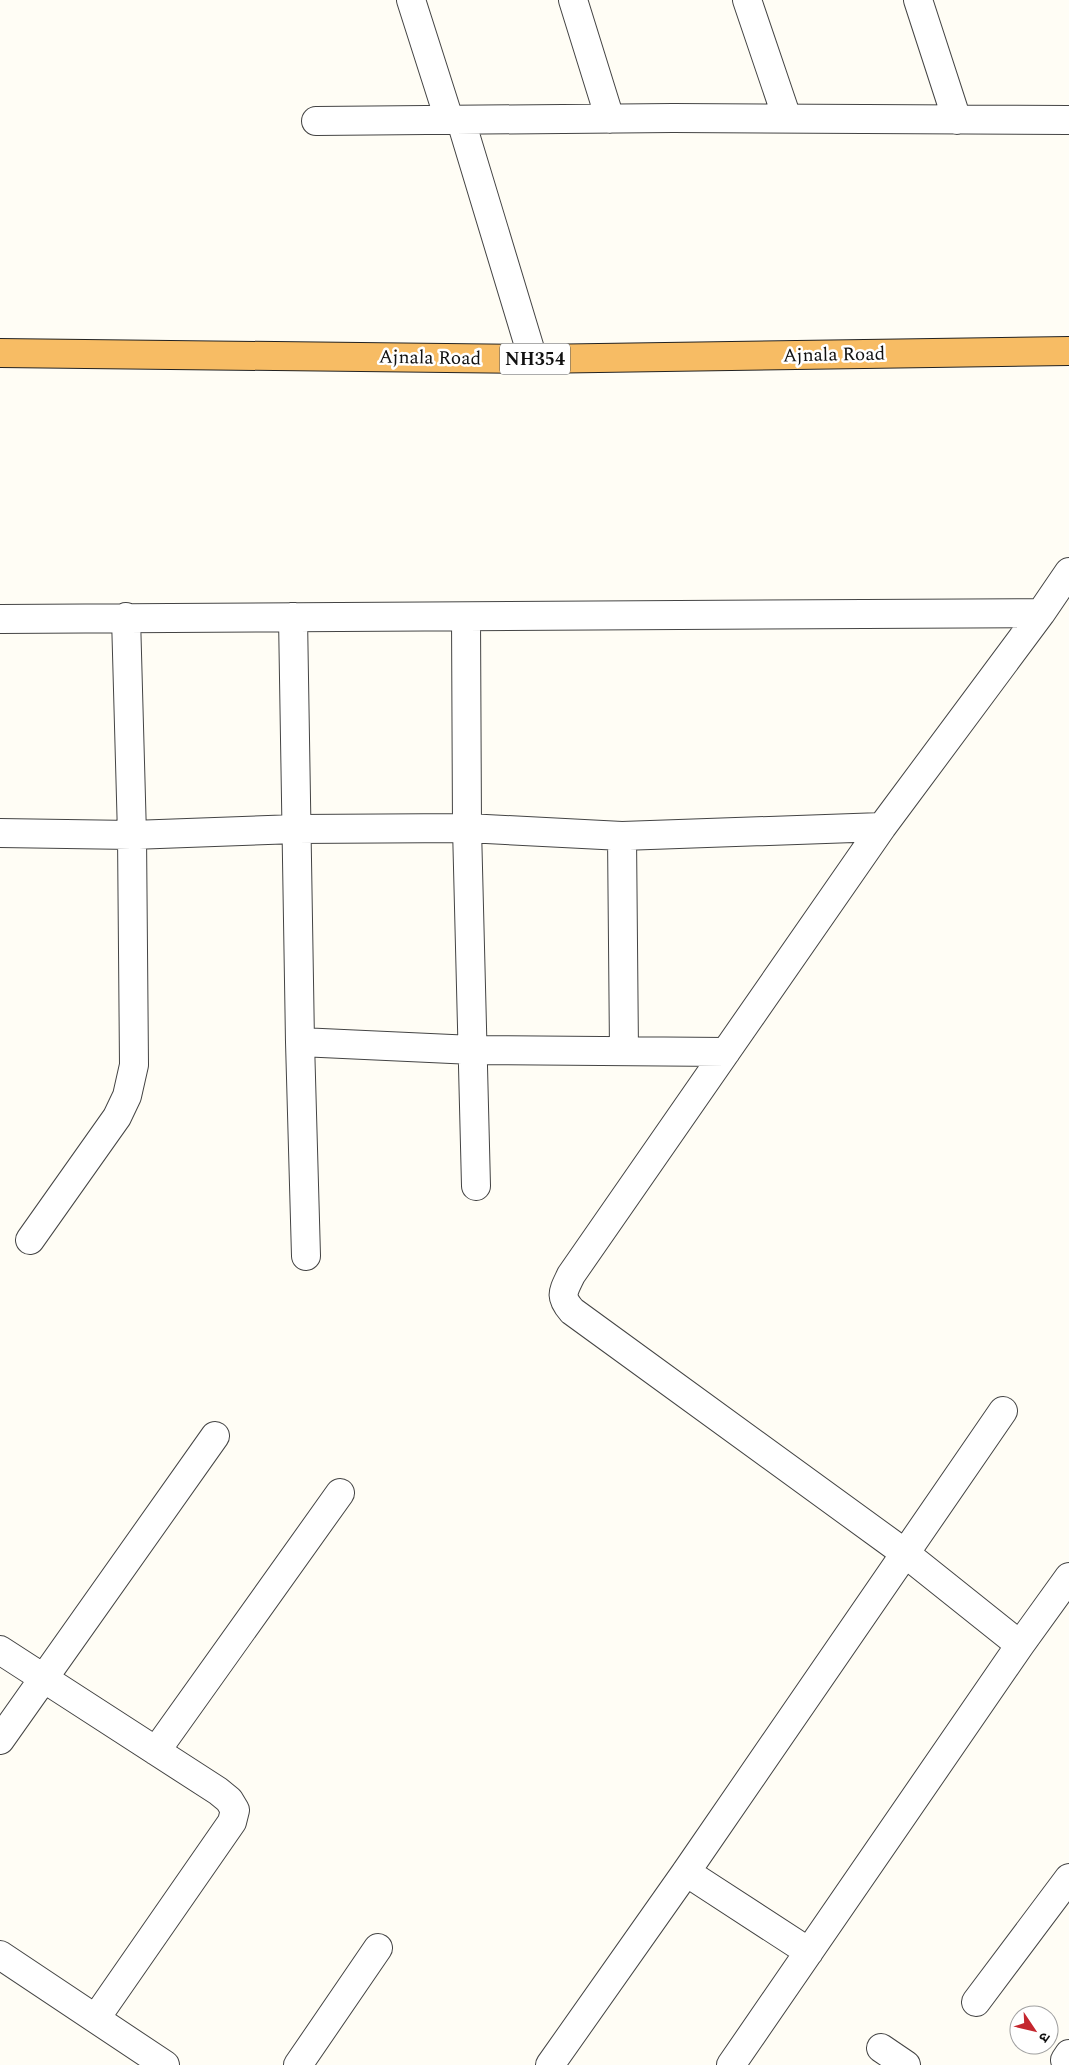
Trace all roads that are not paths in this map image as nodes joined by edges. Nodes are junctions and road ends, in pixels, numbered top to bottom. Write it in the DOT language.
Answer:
graph roads {
  1 [pos="411,0"];
  2 [pos="573,0"];
  3 [pos="747,0"];
  4 [pos="918,0"];
  5 [pos="787,118"];
  6 [pos="610,119"];
  7 [pos="455,120"];
  8 [pos="957,120"];
  9 [pos="1069,120"];
  10 [pos="316,121"];
  11 [pos="1069,351"];
  12 [pos="0,352"];
  13 [pos="533,359"];
  14 [pos="1069,572"];
  15 [pos="1041,613"];
  16 [pos="293,617"];
  17 [pos="466,617"];
  18 [pos="126,618"];
  19 [pos="0,619"];
  20 [pos="882,827"];
  21 [pos="467,828"];
  22 [pos="296,829"];
  23 [pos="0,834"];
  24 [pos="132,835"];
  25 [pos="622,836"];
  26 [pos="300,1042"];
  27 [pos="473,1050"];
  28 [pos="624,1051"];
  29 [pos="726,1052"];
  30 [pos="476,1186"];
  31 [pos="30,1240"];
  32 [pos="306,1256"];
  33 [pos="1003,1411"];
  34 [pos="215,1436"];
  35 [pos="340,1493"];
  36 [pos="906,1554"];
  37 [pos="1069,1577"];
  38 [pos="1020,1644"];
  39 [pos="0,1650"];
  40 [pos="43,1679"];
  41 [pos="0,1740"];
  42 [pos="156,1751"];
  43 [pos="686,1872"];
  44 [pos="1069,1878"];
  45 [pos="378,1948"];
  46 [pos="809,1952"];
  47 [pos="0,1955"];
  48 [pos="976,2002"];
  49 [pos="96,2018"];
  50 [pos="881,2048"];
  51 [pos="165,2065"];
  52 [pos="298,2065"];
  53 [pos="550,2065"];
  54 [pos="731,2065"];
  55 [pos="906,2065"];
  1 -- 7 [label="street"];
  2 -- 6 [label="street"];
  3 -- 5 [label="street"];
  4 -- 8 [label="street"];
  5 -- 6 [label="street"];
  5 -- 8 [label="street"];
  6 -- 7 [label="street"];
  7 -- 10 [label="street"];
  7 -- 13 [label="street"];
  8 -- 9 [label="street"];
  11 -- 13 [label="highway, Ajnala Road / NH354"];
  12 -- 13 [label="highway, Ajnala Road / NH354"];
  14 -- 15 [label="street"];
  15 -- 17 [label="street"];
  15 -- 20 [label="street"];
  16 -- 17 [label="street"];
  16 -- 18 [label="street"];
  16 -- 22 [label="street"];
  17 -- 21 [label="street"];
  18 -- 19 [label="street"];
  18 -- 24 [label="street"];
  20 -- 25 [label="street"];
  20 -- 29 [label="street"];
  21 -- 22 [label="street"];
  21 -- 25 [label="street"];
  21 -- 27 [label="street"];
  22 -- 24 [label="street"];
  22 -- 26 [label="street"];
  23 -- 24 [label="street"];
  24 -- 31 [label="street"];
  25 -- 28 [label="street"];
  26 -- 27 [label="street"];
  26 -- 32 [label="street"];
  27 -- 28 [label="street"];
  27 -- 30 [label="street"];
  28 -- 29 [label="street"];
  29 -- 36 [label="street"];
  33 -- 36 [label="street"];
  34 -- 40 [label="street"];
  35 -- 42 [label="street"];
  36 -- 38 [label="street"];
  36 -- 43 [label="street"];
  37 -- 38 [label="street"];
  38 -- 46 [label="street"];
  39 -- 40 [label="street"];
  40 -- 41 [label="street"];
  40 -- 42 [label="street"];
  42 -- 49 [label="street"];
  43 -- 46 [label="street"];
  43 -- 53 [label="street"];
  44 -- 48 [label="street"];
  45 -- 52 [label="street"];
  46 -- 54 [label="street"];
  47 -- 49 [label="street"];
  49 -- 51 [label="street"];
  50 -- 55 [label="street"];
}
